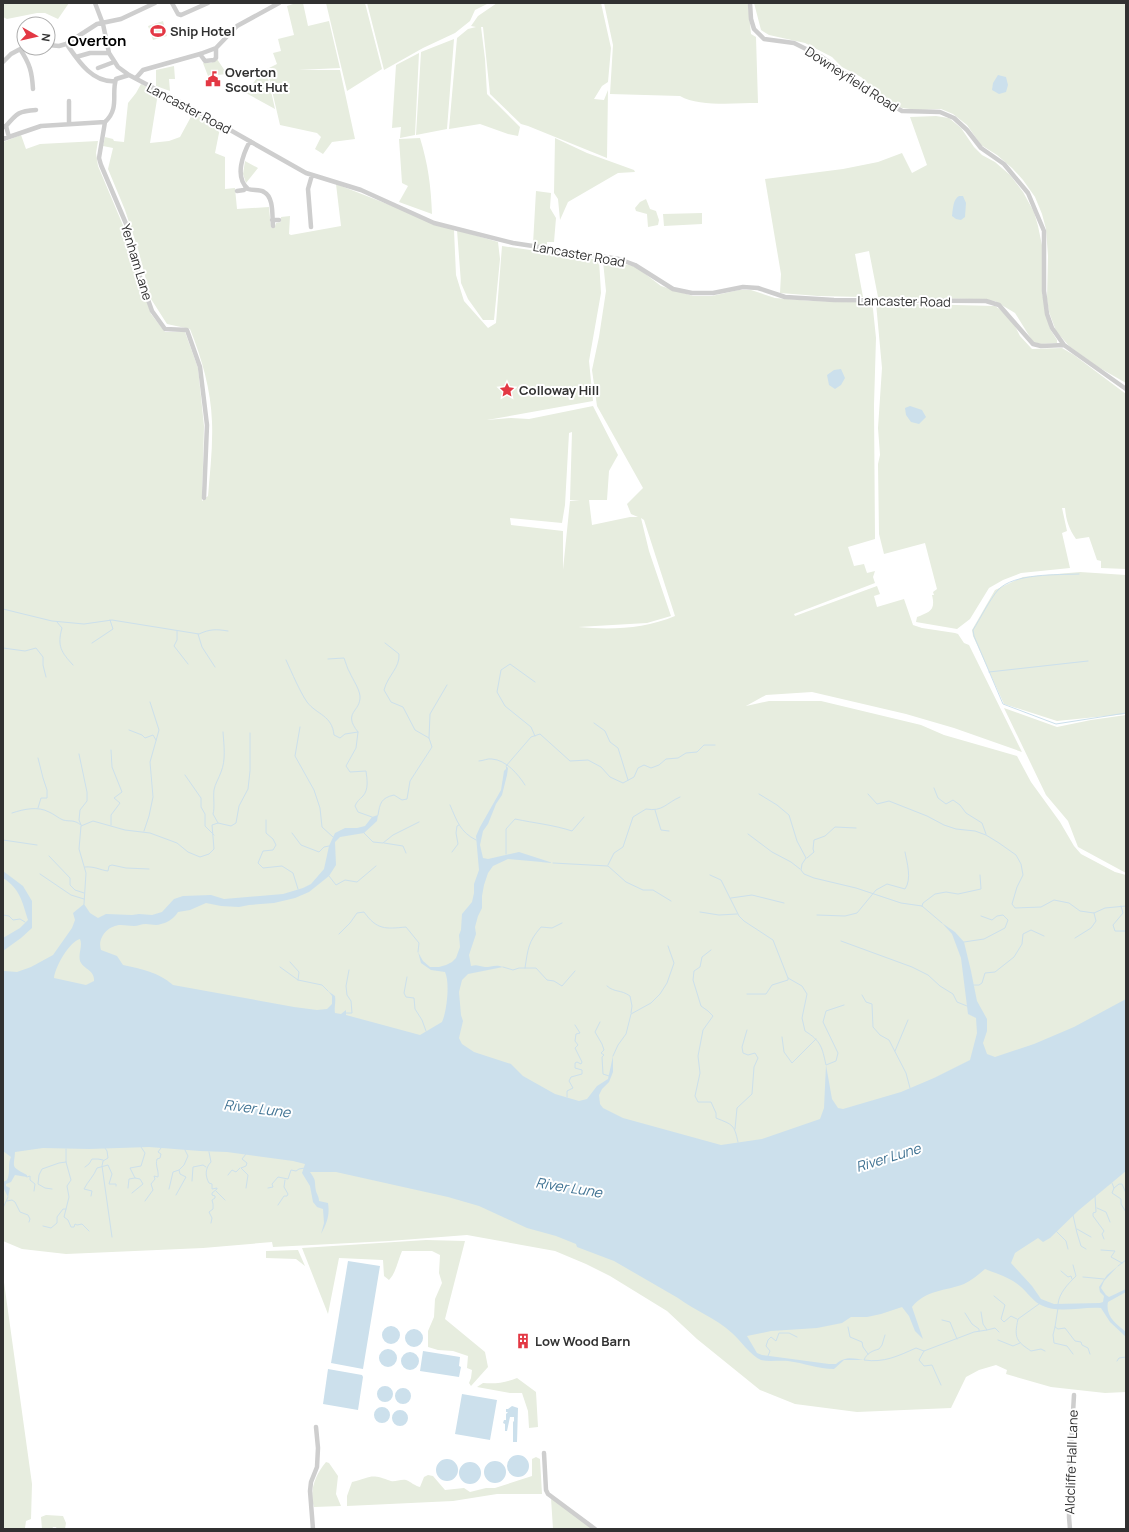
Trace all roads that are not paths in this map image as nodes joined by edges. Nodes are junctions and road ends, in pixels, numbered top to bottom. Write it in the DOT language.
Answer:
graph roads {
  1 [pos="95,3"];
  2 [pos="155,3"];
  3 [pos="172,3"];
  4 [pos="208,3"];
  5 [pos="279,3"];
  6 [pos="750,3"];
  7 [pos="103,24"];
  8 [pos="56,46"];
  9 [pos="68,46"];
  10 [pos="216,48"];
  11 [pos="3,52"];
  12 [pos="16,52"];
  13 [pos="109,53"];
  14 [pos="200,54"];
  15 [pos="26,56"];
  16 [pos="7,57"];
  17 [pos="76,57"];
  18 [pos="3,62"];
  19 [pos="114,62"];
  20 [pos="98,68"];
  21 [pos="129,75"];
  22 [pos="136,78"];
  23 [pos="115,82"];
  24 [pos="33,89"];
  25 [pos="69,101"];
  26 [pos="36,110"];
  27 [pos="106,122"];
  28 [pos="69,124"];
  29 [pos="4,126"];
  30 [pos="9,137"];
  31 [pos="3,139"];
  32 [pos="250,141"];
  33 [pos="312,175"];
  34 [pos="246,188"];
  35 [pos="237,190"];
  36 [pos="279,220"];
  37 [pos="311,227"];
  38 [pos="1064,345"];
  39 [pos="1126,389"];
  40 [pos="204,498"];
  41 [pos="1074,1395"];
  42 [pos="316,1427"];
  43 [pos="544,1453"];
  44 [pos="313,1529"];
  45 [pos="595,1529"];
  46 [pos="1070,1529"];
  1 -- 7 [label="street"];
  2 -- 7 [label="street"];
  3 -- 4 [label="street"];
  5 -- 10 [label="street"];
  6 -- 38 [label="street, Downeyfield Road"];
  7 -- 8 [label="street"];
  7 -- 13 [label="street"];
  9 -- 17 [label="street"];
  10 -- 14 [label="street"];
  10 -- 14 [label="street"];
  11 -- 16 [label="street"];
  12 -- 16 [label="street"];
  13 -- 17 [label="street"];
  13 -- 19 [label="street"];
  14 -- 22 [label="street"];
  15 -- 24 [label="street"];
  16 -- 18 [label="street"];
  17 -- 23 [label="street"];
  19 -- 20 [label="street"];
  19 -- 21 [label="street, Lancaster Road"];
  21 -- 22 [label="street, Lancaster Road"];
  21 -- 23 [label="street"];
  22 -- 32 [label="street, Lancaster Road"];
  23 -- 27 [label="street"];
  25 -- 28 [label="street"];
  26 -- 29 [label="street"];
  27 -- 28 [label="street"];
  27 -- 40 [label="street, Yenham Lane"];
  28 -- 30 [label="street"];
  29 -- 30 [label="street"];
  30 -- 31 [label="street"];
  32 -- 33 [label="street, Lancaster Road"];
  32 -- 34 [label="street"];
  33 -- 37 [label="street"];
  33 -- 38 [label="street, Lancaster Road"];
  34 -- 35 [label="street"];
  34 -- 36 [label="street"];
  38 -- 39 [label="street"];
  41 -- 46 [label="street, Aldcliffe Hall Lane"];
  42 -- 44 [label="street"];
  43 -- 45 [label="street"];
}
